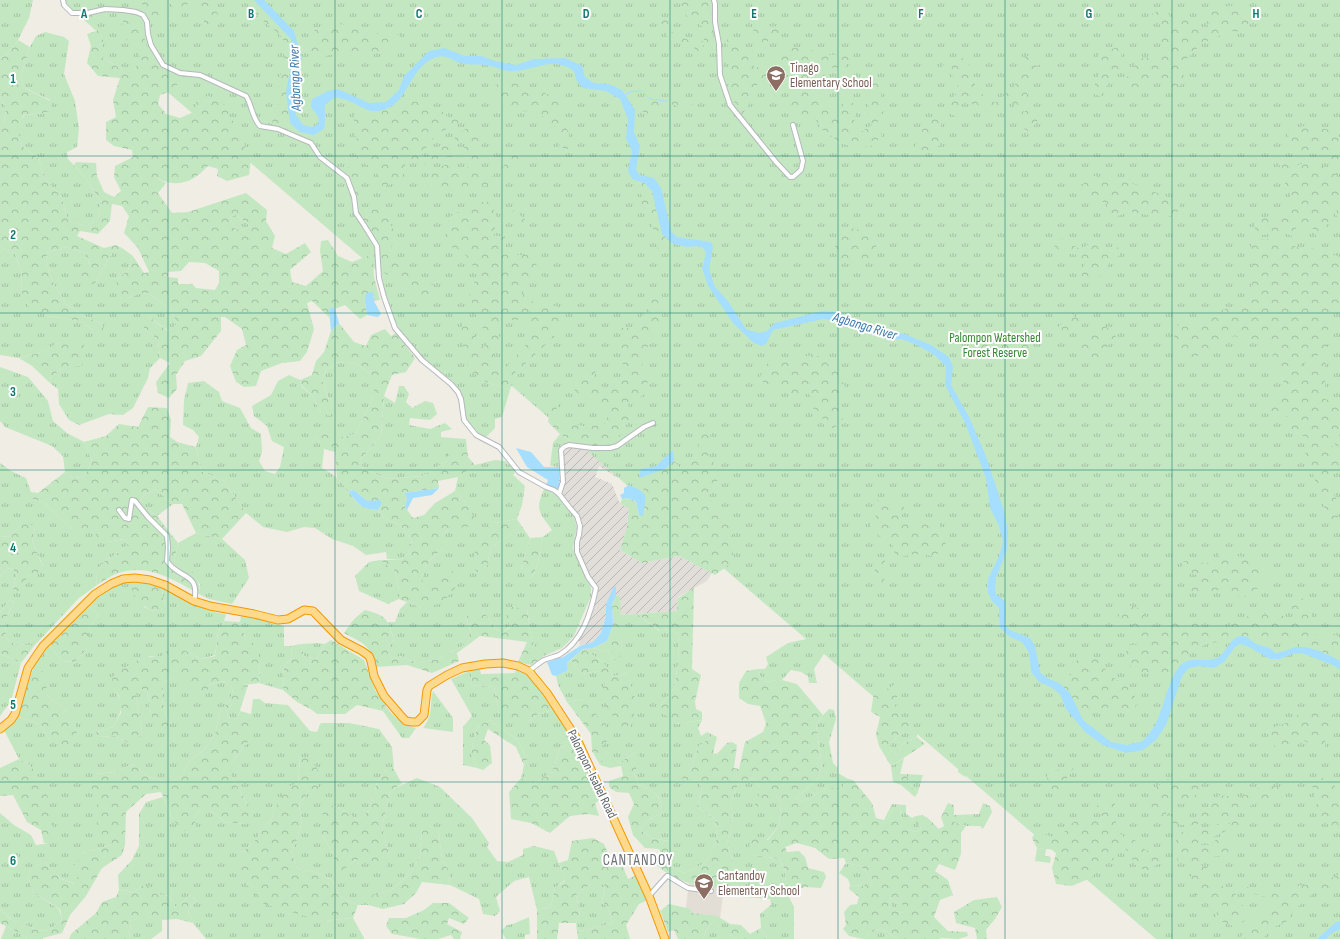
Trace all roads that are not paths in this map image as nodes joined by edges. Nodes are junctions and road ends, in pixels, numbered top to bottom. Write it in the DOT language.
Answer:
graph roads {
  1 [pos="63,0"];
  2 [pos="714,0"];
  3 [pos="793,125"];
  4 [pos="653,423"];
  5 [pos="559,494"];
  6 [pos="119,510"];
  7 [pos="194,601"];
  8 [pos="529,671"];
  9 [pos="0,729"];
  10 [pos="711,891"];
  11 [pos="649,896"];
  12 [pos="665,939"];
  1 -- 5 [label="street"];
  2 -- 3 [label="street"];
  4 -- 5 [label="street"];
  5 -- 8 [label="street"];
  6 -- 7 [label="street"];
  7 -- 8 [label="highway"];
  7 -- 9 [label="highway"];
  8 -- 11 [label="highway, Palompon-Isabel Road"];
  10 -- 11 [label="street"];
  11 -- 12 [label="highway, Palompon-Isabel Road"];
}
